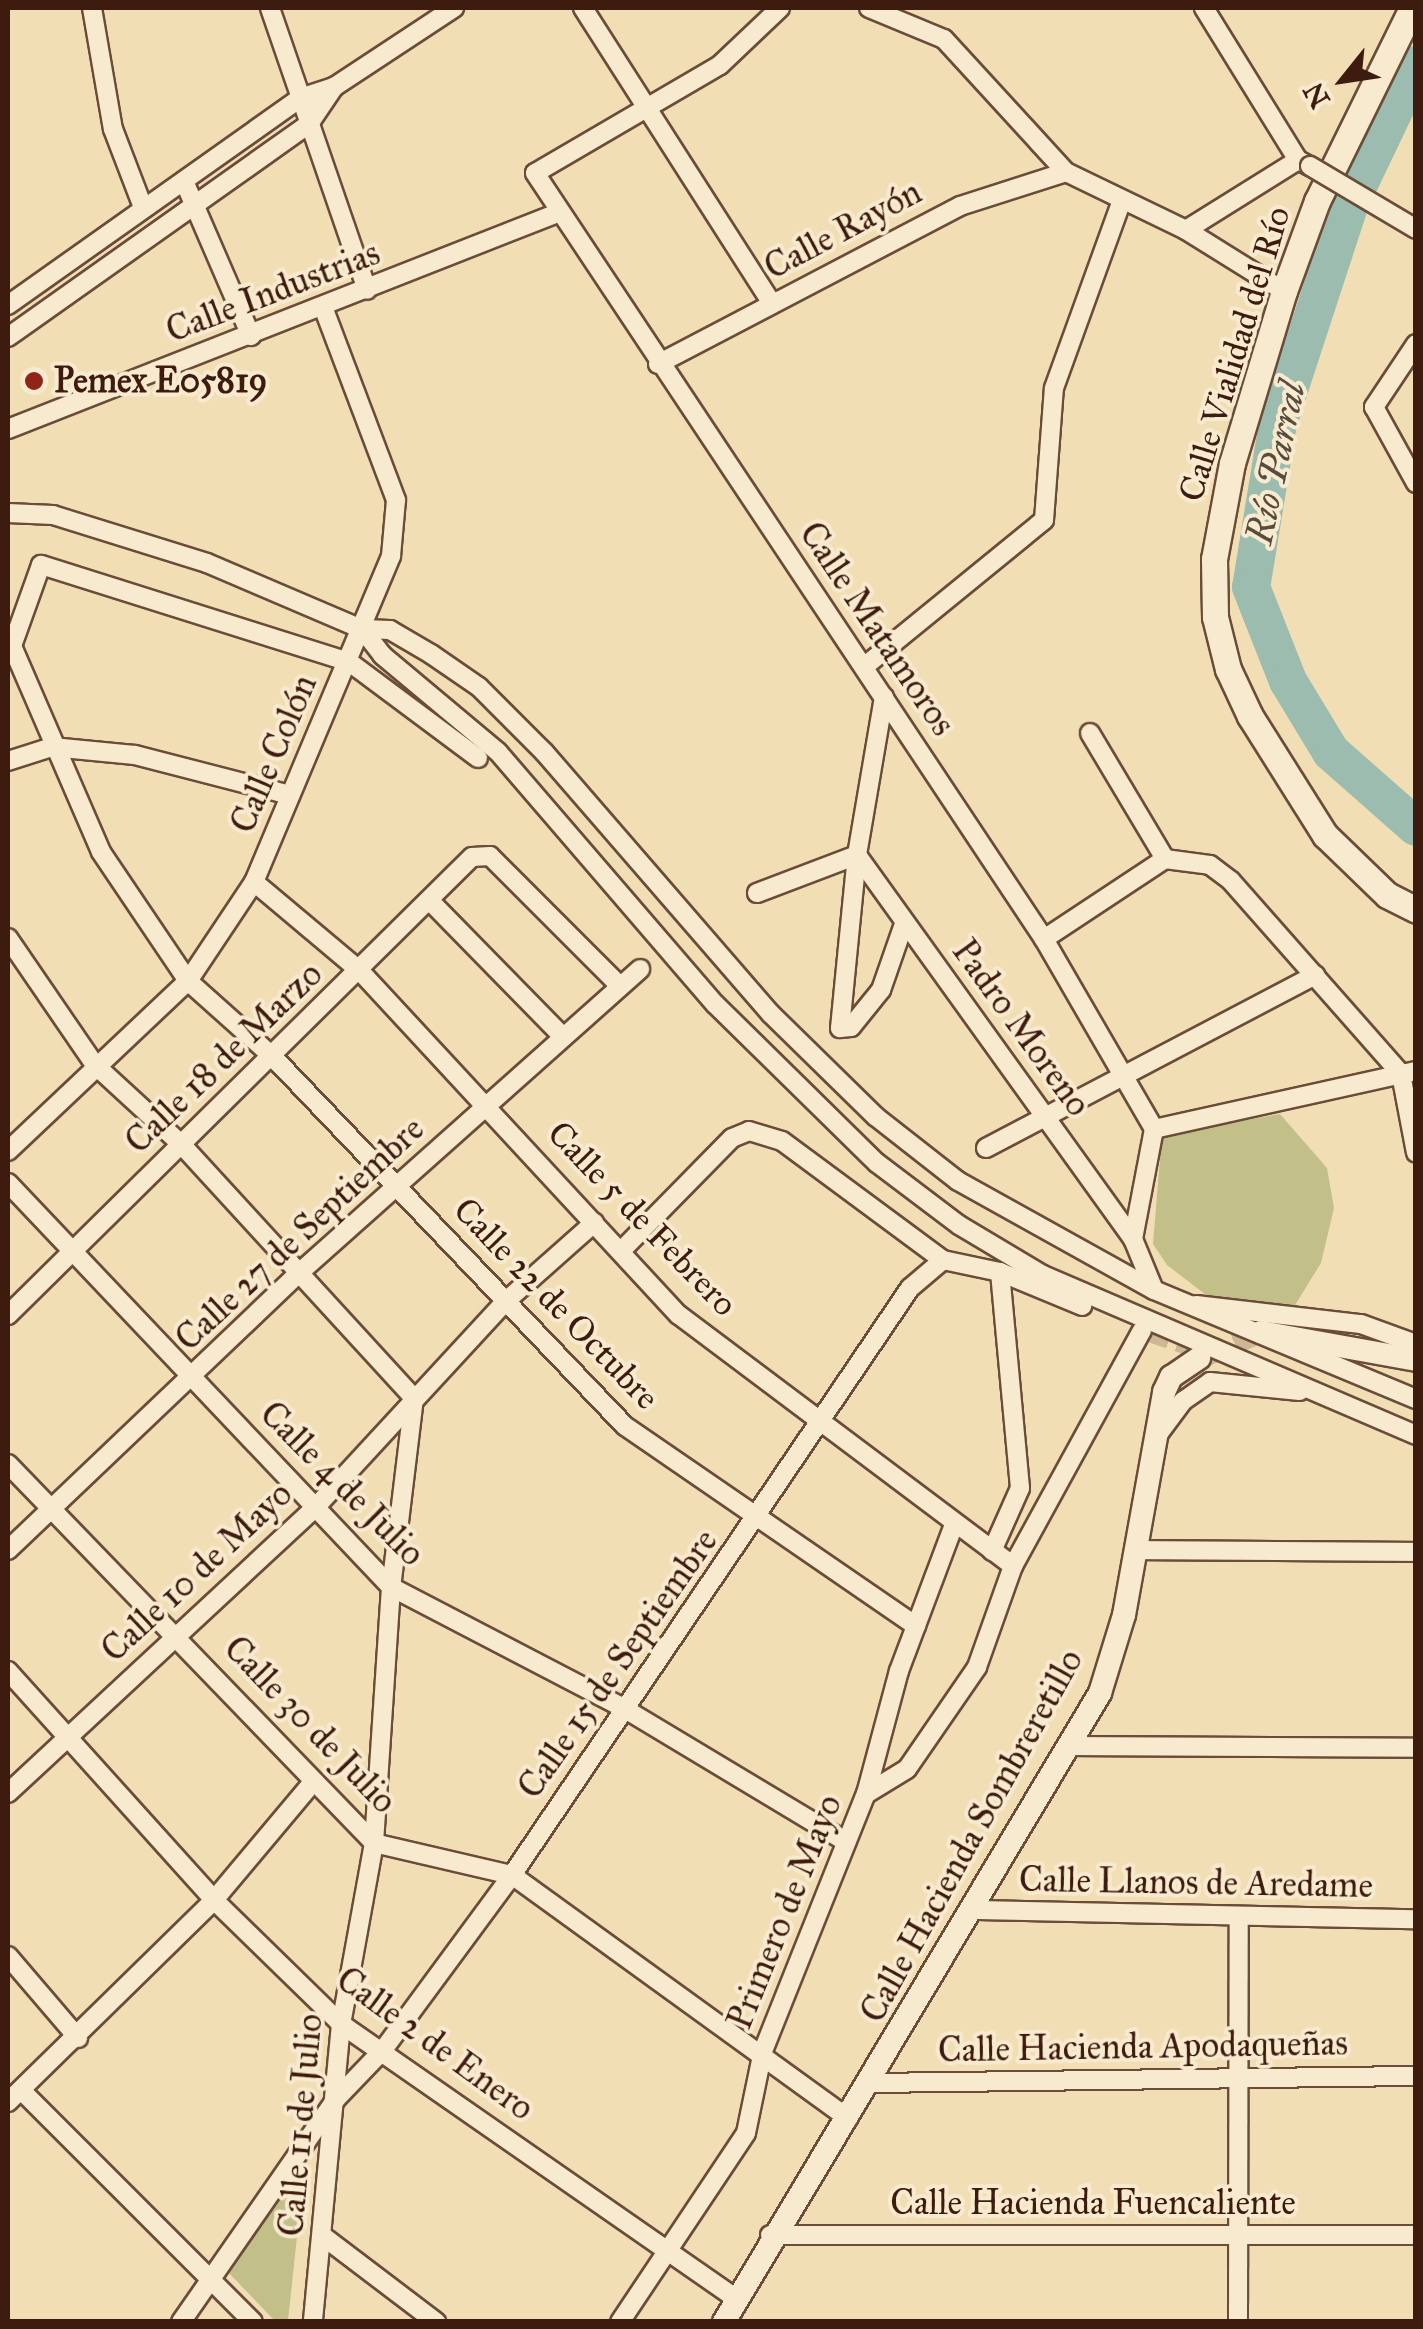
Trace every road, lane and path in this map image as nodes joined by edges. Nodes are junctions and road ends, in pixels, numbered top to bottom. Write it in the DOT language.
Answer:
graph roads {
  1 [pos="92,8"];
  2 [pos="270,8"];
  3 [pos="454,8"];
  4 [pos="583,8"];
  5 [pos="780,8"];
  6 [pos="870,8"];
  7 [pos="1204,8"];
  8 [pos="1412,8"];
  9 [pos="334,87"];
  10 [pos="300,98"];
  11 [pos="646,109"];
  12 [pos="309,124"];
  13 [pos="1304,163"];
  14 [pos="1066,172"];
  15 [pos="184,181"];
  16 [pos="1121,203"];
  17 [pos="143,208"];
  18 [pos="197,208"];
  19 [pos="560,212"];
  20 [pos="1416,229"];
  21 [pos="1186,230"];
  22 [pos="38,285"];
  23 [pos="368,290"];
  24 [pos="1284,291"];
  25 [pos="772,304"];
  26 [pos="8,305"];
  27 [pos="53,306"];
  28 [pos="323,307"];
  29 [pos="252,336"];
  30 [pos="8,337"];
  31 [pos="1416,344"];
  32 [pos="658,364"];
  33 [pos="8,429"];
  34 [pos="1416,483"];
  35 [pos="8,513"];
  36 [pos="362,629"];
  37 [pos="10,647"];
  38 [pos="349,662"];
  39 [pos="865,666"];
  40 [pos="884,696"];
  41 [pos="1090,734"];
  42 [pos="52,747"];
  43 [pos="478,758"];
  44 [pos="8,761"];
  45 [pos="290,795"];
  46 [pos="857,854"];
  47 [pos="1165,858"];
  48 [pos="254,882"];
  49 [pos="757,893"];
  50 [pos="431,902"];
  51 [pos="1416,910"];
  52 [pos="904,924"];
  53 [pos="8,938"];
  54 [pos="1044,939"];
  55 [pos="640,969"];
  56 [pos="360,971"];
  57 [pos="1315,975"];
  58 [pos="188,980"];
  59 [pos="620,986"];
  60 [pos="563,1037"];
  61 [pos="272,1056"];
  62 [pos="95,1065"];
  63 [pos="1408,1072"];
  64 [pos="1128,1075"];
  65 [pos="488,1103"];
  66 [pos="1047,1116"];
  67 [pos="1154,1129"];
  68 [pos="182,1145"];
  69 [pos="986,1148"];
  70 [pos="8,1151"];
  71 [pos="1416,1153"];
  72 [pos="8,1183"];
  73 [pos="396,1185"];
  74 [pos="594,1223"];
  75 [pos="1133,1239"];
  76 [pos="621,1250"];
  77 [pos="70,1254"];
  78 [pos="943,1260"];
  79 [pos="1000,1272"];
  80 [pos="298,1273"];
  81 [pos="1154,1290"];
  82 [pos="506,1301"];
  83 [pos="1184,1304"];
  84 [pos="8,1315"];
  85 [pos="1260,1332"];
  86 [pos="1416,1344"];
  87 [pos="1199,1358"];
  88 [pos="1416,1360"];
  89 [pos="194,1379"];
  90 [pos="1304,1390"];
  91 [pos="414,1398"];
  92 [pos="1416,1398"];
  93 [pos="819,1422"];
  94 [pos="1416,1435"];
  95 [pos="1153,1440"];
  96 [pos="8,1464"];
  97 [pos="55,1510"];
  98 [pos="313,1510"];
  99 [pos="757,1522"];
  100 [pos="953,1526"];
  101 [pos="8,1550"];
  102 [pos="1136,1550"];
  103 [pos="992,1551"];
  104 [pos="1416,1552"];
  105 [pos="1014,1566"];
  106 [pos="391,1587"];
  107 [pos="916,1626"];
  108 [pos="178,1633"];
  109 [pos="8,1670"];
  110 [pos="625,1709"];
  111 [pos="67,1737"];
  112 [pos="1071,1746"];
  113 [pos="1416,1748"];
  114 [pos="314,1781"];
  115 [pos="8,1794"];
  116 [pos="866,1794"];
  117 [pos="846,1842"];
  118 [pos="374,1843"];
  119 [pos="512,1875"];
  120 [pos="214,1900"];
  121 [pos="975,1910"];
  122 [pos="1416,1919"];
  123 [pos="1239,1920"];
  124 [pos="8,1956"];
  125 [pos="342,2024"];
  126 [pos="78,2038"];
  127 [pos="383,2050"];
  128 [pos="763,2051"];
  129 [pos="1243,2076"];
  130 [pos="1416,2076"];
  131 [pos="871,2083"];
  132 [pos="14,2096"];
  133 [pos="336,2099"];
  134 [pos="848,2118"];
  135 [pos="770,2235"];
  136 [pos="1416,2235"];
  137 [pos="324,2237"];
  138 [pos="1240,2237"];
  139 [pos="670,2252"];
  140 [pos="210,2280"];
  141 [pos="736,2299"];
  142 [pos="180,2322"];
  143 [pos="253,2322"];
  144 [pos="313,2322"];
  145 [pos="436,2322"];
  146 [pos="620,2322"];
  147 [pos="724,2322"];
  148 [pos="1238,2322"];
  1 -- 17 [label="street"];
  2 -- 10 [label="street"];
  3 -- 9 [label="street"];
  4 -- 11 [label="street"];
  5 -- 11 [label="street"];
  6 -- 14 [label="street"];
  7 -- 13 [label="street"];
  8 -- 24 [label="main road, Calle Vialidad del Río"];
  9 -- 10 [label="street"];
  9 -- 12 [label="street"];
  10 -- 12 [label="street"];
  10 -- 15 [label="street"];
  11 -- 19 [label="street, Calle Matamoros"];
  11 -- 25 [label="street"];
  12 -- 18 [label="street"];
  12 -- 23 [label="street"];
  13 -- 20 [label="street, bridge"];
  13 -- 21 [label="street"];
  14 -- 16 [label="street"];
  14 -- 25 [label="street, Calle Rayón"];
  15 -- 17 [label="street"];
  15 -- 18 [label="street"];
  16 -- 21 [label="street"];
  16 -- 39 [label="street"];
  17 -- 22 [label="street"];
  18 -- 27 [label="street"];
  18 -- 29 [label="street"];
  19 -- 23 [label="street, Calle Industrias"];
  19 -- 32 [label="street, Calle Matamoros"];
  21 -- 24 [label="street"];
  22 -- 26 [label="street"];
  22 -- 27 [label="street"];
  23 -- 28 [label="street, Calle Industrias"];
  24 -- 51 [label="main road, Calle Vialidad del Río"];
  25 -- 32 [label="street, Calle Rayón"];
  27 -- 30 [label="street"];
  28 -- 29 [label="street, Calle Industrias"];
  28 -- 36 [label="street, Calle Colón"];
  29 -- 33 [label="street, Calle Industrias"];
  31 -- 34 [label="street"];
  32 -- 39 [label="street, Calle Matamoros"];
  35 -- 36 [label="street"];
  36 -- 38 [label="street, Calle Colón"];
  36 -- 81 [label="street"];
  36 -- 90 [label="street"];
  37 -- 38 [label="street"];
  37 -- 42 [label="street, Calle 22 de Octubre"];
  38 -- 43 [label="street"];
  38 -- 45 [label="street, Calle Colón"];
  39 -- 40 [label="street, Calle Matamoros"];
  40 -- 46 [label="street"];
  40 -- 54 [label="street, Calle Matamoros"];
  41 -- 47 [label="street"];
  42 -- 44 [label="street"];
  42 -- 45 [label="street"];
  42 -- 58 [label="street, Calle 22 de Octubre"];
  45 -- 48 [label="street, Calle Colón"];
  46 -- 49 [label="street"];
  46 -- 52 [label="street, Padro Moreno"];
  46 -- 52 [label="street"];
  47 -- 54 [label="street"];
  47 -- 57 [label="street"];
  48 -- 56 [label="street, Calle 5 de Febrero"];
  48 -- 58 [label="street, Calle Colón"];
  50 -- 56 [label="street, Calle 18 de Marzo"];
  50 -- 59 [label="street, Calle 18 de Marzo"];
  50 -- 60 [label="street"];
  52 -- 66 [label="street, Padro Moreno"];
  53 -- 62 [label="street"];
  54 -- 64 [label="street, Calle Matamoros"];
  55 -- 59 [label="street, Calle 27 de Septiembre"];
  56 -- 61 [label="street, Calle 18 de Marzo"];
  56 -- 65 [label="street, Calle 5 de Febrero"];
  57 -- 63 [label="street"];
  57 -- 64 [label="street"];
  58 -- 61 [label="street, Calle 22 de Octubre"];
  58 -- 62 [label="street, Calle Colón"];
  59 -- 60 [label="street, Calle 27 de Septiembre"];
  60 -- 65 [label="street, Calle 27 de Septiembre"];
  61 -- 68 [label="street, Calle 18 de Marzo"];
  61 -- 73 [label="street, Calle 22 de Octubre"];
  62 -- 68 [label="street"];
  62 -- 70 [label="street, Calle Colón"];
  63 -- 67 [label="street"];
  63 -- 71 [label="street"];
  64 -- 66 [label="street"];
  64 -- 67 [label="street, Calle Matamoros"];
  65 -- 73 [label="street, Calle 27 de Septiembre"];
  65 -- 74 [label="street, Calle 5 de Febrero"];
  66 -- 69 [label="street"];
  66 -- 75 [label="street, Padro Moreno"];
  67 -- 75 [label="street"];
  68 -- 77 [label="street, Calle 18 de Marzo"];
  68 -- 80 [label="street"];
  72 -- 77 [label="street, Calle 4 de Julio"];
  73 -- 80 [label="street, Calle 27 de Septiembre"];
  73 -- 82 [label="street, Calle 22 de Octubre"];
  74 -- 76 [label="street, Calle 5 de Febrero"];
  74 -- 82 [label="street, Calle 10 de Mayo"];
  75 -- 81 [label="street, Padro Moreno"];
  76 -- 78 [label="street"];
  76 -- 93 [label="street, Calle 5 de Febrero"];
  77 -- 84 [label="street, Calle 18 de Marzo"];
  77 -- 89 [label="street, Calle 4 de Julio"];
  78 -- 79 [label="street"];
  78 -- 93 [label="street, Calle 15 de Septiembre"];
  79 -- 103 [label="street"];
  79 -- 105 [label="street, Primero de Mayo"];
  80 -- 89 [label="street, Calle 27 de Septiembre"];
  80 -- 91 [label="street"];
  81 -- 83 [label="street"];
  82 -- 91 [label="street, Calle 10 de Mayo"];
  82 -- 99 [label="street, Calle 22 de Octubre"];
  83 -- 86 [label="street"];
  83 -- 92 [label="street"];
  85 -- 88 [label="street"];
  87 -- 95 [label="street, Calle Hacienda Sombreretillo"];
  89 -- 97 [label="street, Calle 27 de Septiembre"];
  89 -- 98 [label="street, Calle 4 de Julio"];
  90 -- 94 [label="street"];
  90 -- 95 [label="street"];
  91 -- 98 [label="street, Calle 10 de Mayo"];
  91 -- 106 [label="street, Calle 11 de Julio"];
  93 -- 99 [label="street, Calle 15 de Septiembre"];
  93 -- 100 [label="street, Calle 5 de Febrero"];
  95 -- 102 [label="street, Calle Hacienda Sombreretillo"];
  96 -- 97 [label="street, Calle 30 de Julio"];
  97 -- 101 [label="street, Calle 27 de Septiembre"];
  97 -- 108 [label="street, Calle 30 de Julio"];
  98 -- 106 [label="street, Calle 4 de Julio"];
  98 -- 108 [label="street, Calle 10 de Mayo"];
  99 -- 107 [label="street, Calle 22 de Octubre"];
  99 -- 110 [label="street, Calle 15 de Septiembre"];
  100 -- 103 [label="street, Calle 5 de Febrero"];
  100 -- 107 [label="street"];
  102 -- 104 [label="street"];
  102 -- 112 [label="street, Calle Hacienda Sombreretillo"];
  103 -- 105 [label="street, Calle 5 de Febrero"];
  105 -- 116 [label="street, Primero de Mayo"];
  106 -- 110 [label="street, Calle 4 de Julio"];
  106 -- 118 [label="street, Calle 11 de Julio"];
  107 -- 116 [label="street"];
  108 -- 111 [label="street, Calle 10 de Mayo"];
  108 -- 114 [label="street, Calle 30 de Julio"];
  109 -- 111 [label="street, Calle 2 de Enero"];
  110 -- 117 [label="street, Calle 4 de Julio"];
  110 -- 119 [label="street, Calle 15 de Septiembre"];
  111 -- 115 [label="street, Calle 10 de Mayo"];
  111 -- 120 [label="street, Calle 2 de Enero"];
  112 -- 113 [label="street"];
  112 -- 121 [label="street, Calle Hacienda Sombreretillo"];
  114 -- 118 [label="street, Calle 30 de Julio"];
  114 -- 120 [label="street"];
  116 -- 117 [label="street, Primero de Mayo"];
  117 -- 128 [label="street, Primero de Mayo"];
  118 -- 119 [label="street, Calle 30 de Julio"];
  118 -- 125 [label="street, Calle 11 de Julio"];
  119 -- 127 [label="street, Calle 15 de Septiembre"];
  119 -- 128 [label="street, Calle 30 de Julio"];
  120 -- 125 [label="street, Calle 2 de Enero"];
  120 -- 126 [label="street"];
  121 -- 123 [label="street, Calle Llanos de Aredame"];
  121 -- 131 [label="street, Calle Hacienda Sombreretillo"];
  122 -- 123 [label="street, Calle Llanos de Aredame"];
  123 -- 129 [label="street"];
  124 -- 126 [label="street"];
  125 -- 127 [label="street, Calle 2 de Enero"];
  125 -- 133 [label="street, Calle 11 de Julio"];
  126 -- 132 [label="street"];
  127 -- 133 [label="street, Calle 15 de Septiembre"];
  127 -- 139 [label="street, Calle 2 de Enero"];
  128 -- 134 [label="street, Calle 30 de Julio"];
  128 -- 139 [label="street, Primero de Mayo"];
  129 -- 130 [label="street, Calle Hacienda Apodaqueñas"];
  129 -- 131 [label="street, Calle Hacienda Apodaqueñas"];
  129 -- 138 [label="street"];
  131 -- 134 [label="street, Calle Hacienda Sombreretillo"];
  132 -- 140 [label="street"];
  133 -- 137 [label="street, Calle 11 de Julio"];
  133 -- 140 [label="street, Calle 15 de Septiembre"];
  134 -- 135 [label="street, Calle Hacienda Sombreretillo"];
  135 -- 138 [label="street, Calle Hacienda Fuencaliente"];
  135 -- 141 [label="street, Calle Hacienda Sombreretillo"];
  136 -- 138 [label="street, Calle Hacienda Fuencaliente"];
  137 -- 144 [label="street, Calle 11 de Julio"];
  137 -- 145 [label="street"];
  138 -- 148 [label="street"];
  139 -- 141 [label="street, Calle 2 de Enero"];
  139 -- 146 [label="street, Primero de Mayo"];
  140 -- 142 [label="street, Calle 15 de Septiembre"];
  140 -- 143 [label="street"];
  141 -- 147 [label="street, Calle Hacienda Sombreretillo"];
}
